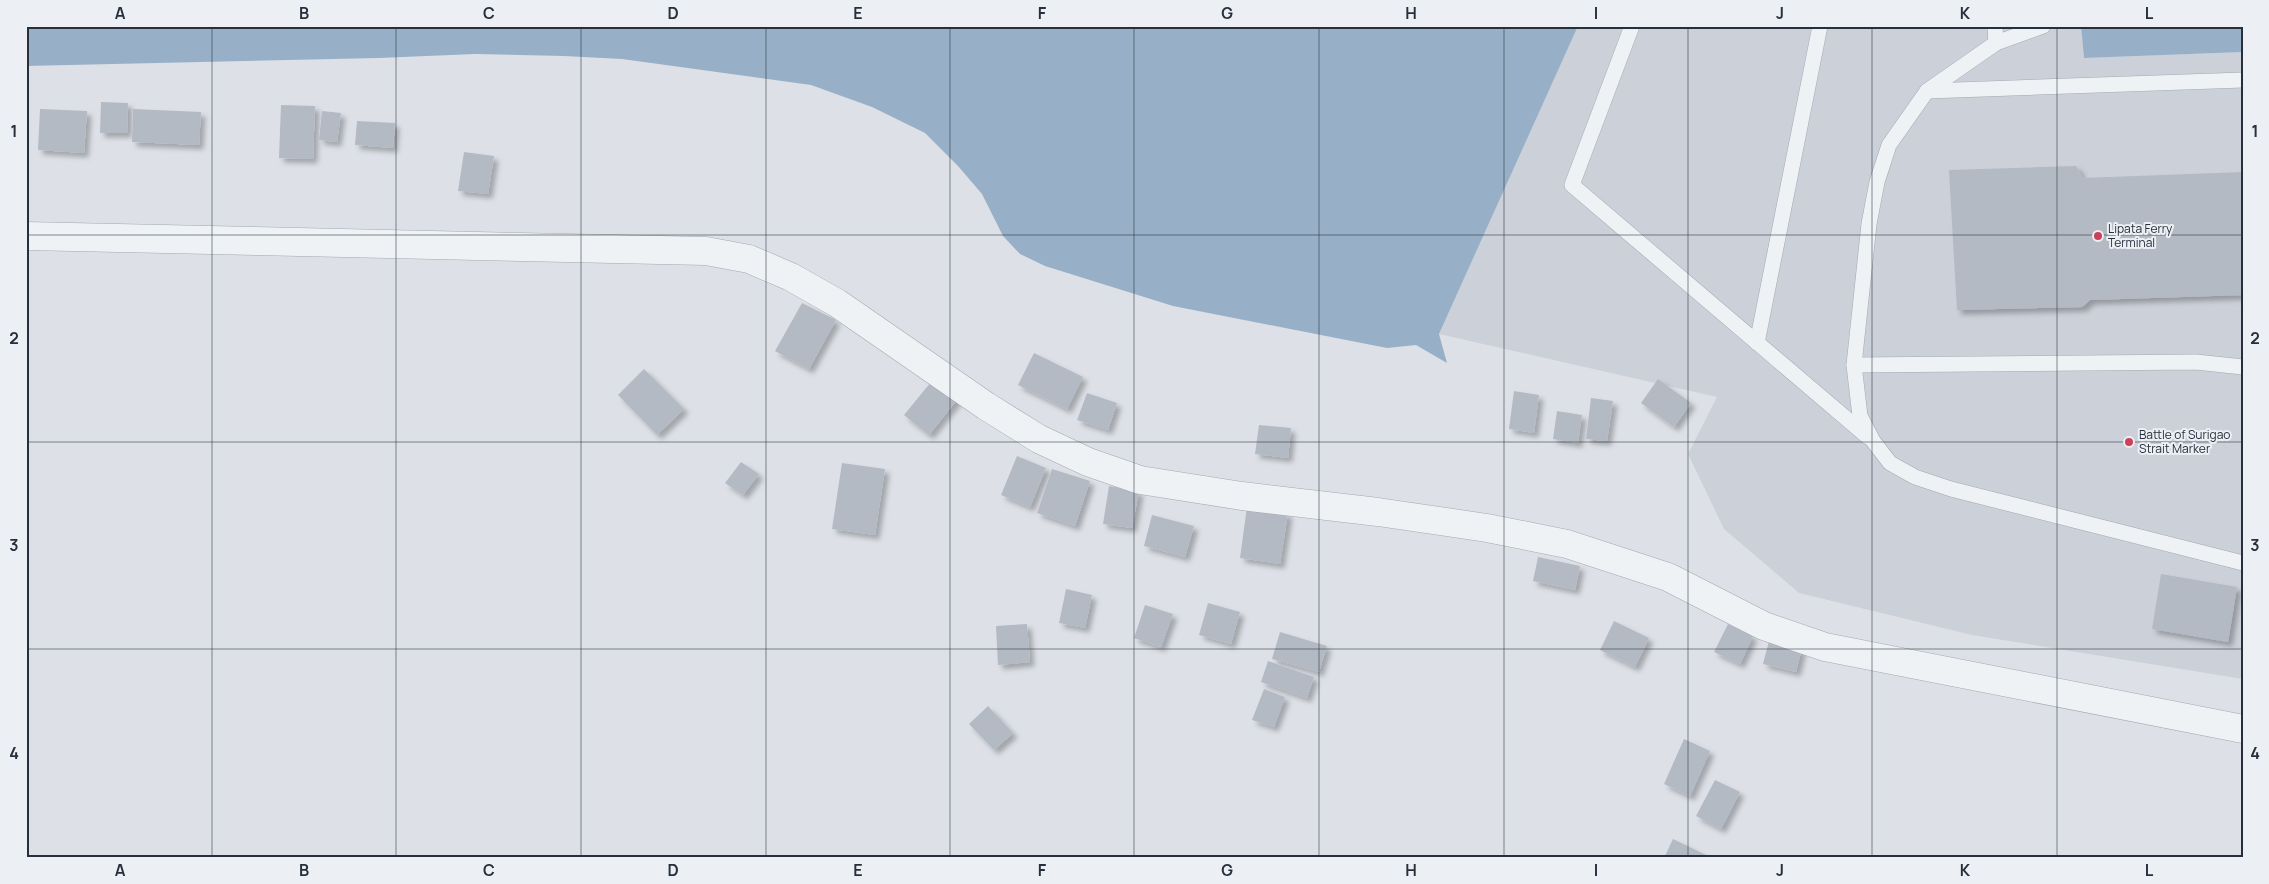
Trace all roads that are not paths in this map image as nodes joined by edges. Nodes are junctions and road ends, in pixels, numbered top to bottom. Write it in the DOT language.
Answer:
graph roads {
  1 [pos="1632,26"];
  2 [pos="1820,26"];
  3 [pos="1995,26"];
  4 [pos="2043,26"];
  5 [pos="1996,44"];
  6 [pos="2243,80"];
  7 [pos="1927,91"];
  8 [pos="26,236"];
  9 [pos="1757,343"];
  10 [pos="1854,365"];
  11 [pos="2243,367"];
  12 [pos="1873,442"];
  13 [pos="2243,562"];
  14 [pos="2243,729"];
  1 -- 9 [label="lane"];
  2 -- 9 [label="lane"];
  3 -- 5 [label="lane"];
  4 -- 5 [label="lane"];
  5 -- 7 [label="lane"];
  6 -- 7 [label="lane"];
  7 -- 10 [label="lane"];
  8 -- 14 [label="street"];
  9 -- 12 [label="lane"];
  10 -- 11 [label="lane"];
  10 -- 12 [label="lane"];
  12 -- 13 [label="lane"];
}
